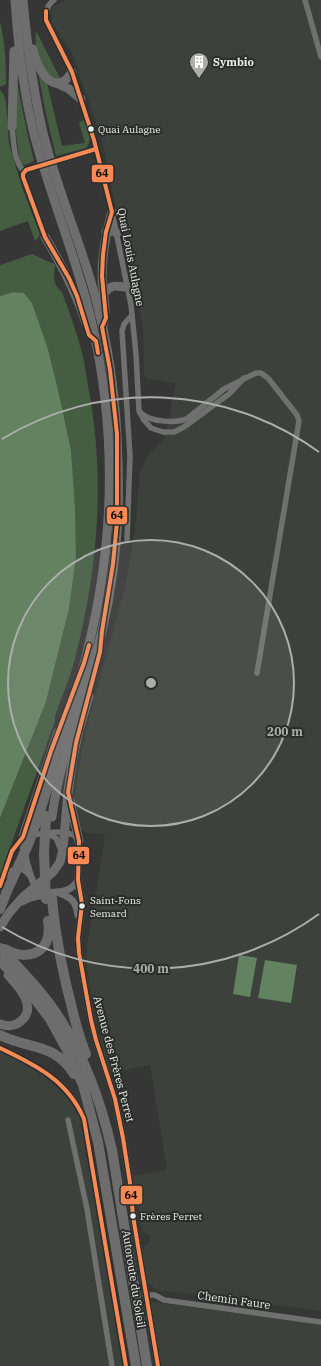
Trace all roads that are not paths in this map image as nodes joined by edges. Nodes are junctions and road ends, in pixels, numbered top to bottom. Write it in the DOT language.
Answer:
graph roads {
  1 [pos="15,0"];
  2 [pos="23,0"];
  3 [pos="54,0"];
  4 [pos="305,0"];
  5 [pos="17,32"];
  6 [pos="27,40"];
  7 [pos="321,57"];
  8 [pos="72,72"];
  9 [pos="56,83"];
  10 [pos="81,99"];
  11 [pos="12,127"];
  12 [pos="96,149"];
  13 [pos="27,170"];
  14 [pos="112,212"];
  15 [pos="106,232"];
  16 [pos="116,233"];
  17 [pos="45,237"];
  18 [pos="128,287"];
  19 [pos="103,295"];
  20 [pos="132,315"];
  21 [pos="102,327"];
  22 [pos="96,341"];
  23 [pos="244,378"];
  24 [pos="140,412"];
  25 [pos="127,539"];
  26 [pos="102,630"];
  27 [pos="84,663"];
  28 [pos="257,673"];
  29 [pos="58,753"];
  30 [pos="68,792"];
  31 [pos="46,816"];
  32 [pos="44,833"];
  33 [pos="64,833"];
  34 [pos="23,837"];
  35 [pos="79,840"];
  36 [pos="62,856"];
  37 [pos="29,875"];
  38 [pos="2,880"];
  39 [pos="78,880"];
  40 [pos="35,886"];
  41 [pos="4,889"];
  42 [pos="50,895"];
  43 [pos="17,903"];
  44 [pos="0,909"];
  45 [pos="80,924"];
  46 [pos="0,927"];
  47 [pos="0,947"];
  48 [pos="0,961"];
  49 [pos="0,967"];
  50 [pos="0,1024"];
  51 [pos="0,1035"];
  52 [pos="0,1048"];
  53 [pos="90,1107"];
  54 [pos="68,1120"];
  55 [pos="112,1150"];
  56 [pos="145,1295"];
  57 [pos="321,1322"];
  58 [pos="112,1366"];
  59 [pos="126,1366"];
  60 [pos="136,1366"];
  61 [pos="147,1366"];
  62 [pos="158,1366"];
  1 -- 5 [label="highway"];
  2 -- 6 [label="highway"];
  3 -- 8 [label="street, Quai Louis Aulagne"];
  4 -- 7 [label="street"];
  5 -- 11 [label="highway"];
  5 -- 22 [label="highway"];
  6 -- 9 [label="highway"];
  6 -- 21 [label="highway"];
  8 -- 9 [label="highway"];
  8 -- 10 [label="street, Quai Louis Aulagne"];
  9 -- 10 [label="highway"];
  10 -- 12 [label="street, Quai Louis Aulagne"];
  11 -- 13 [label="street"];
  12 -- 13 [label="street, bridge"];
  12 -- 14 [label="street, Quai Louis Aulagne"];
  13 -- 17 [label="street"];
  14 -- 15 [label="highway"];
  14 -- 16 [label="street, Quai Louis Aulagne"];
  15 -- 16 [label="highway"];
  15 -- 19 [label="highway"];
  16 -- 18 [label="street, Quai Louis Aulagne"];
  17 -- 22 [label="highway"];
  18 -- 19 [label="highway"];
  18 -- 20 [label="street, Quai Louis Aulagne"];
  19 -- 21 [label="highway"];
  20 -- 24 [label="street"];
  20 -- 25 [label="street, Quai Louis Aulagne"];
  21 -- 26 [label="highway"];
  22 -- 27 [label="highway"];
  23 -- 24 [label="street"];
  23 -- 24 [label="street"];
  23 -- 28 [label="street"];
  26 -- 30 [label="highway"];
  26 -- 31 [label="highway"];
  27 -- 29 [label="highway"];
  27 -- 34 [label="highway"];
  29 -- 31 [label="highway"];
  30 -- 33 [label="highway"];
  30 -- 35 [label="highway"];
  31 -- 41 [label="highway, bridge"];
  31 -- 42 [label="highway"];
  32 -- 33 [label="street"];
  32 -- 34 [label="street"];
  32 -- 36 [label="street"];
  33 -- 35 [label="street"];
  33 -- 36 [label="highway"];
  34 -- 37 [label="street"];
  34 -- 38 [label="street"];
  35 -- 39 [label="street, Avenue des Frères Perret"];
  36 -- 40 [label="highway"];
  37 -- 38 [label="street"];
  37 -- 40 [label="street"];
  38 -- 41 [label="street"];
  39 -- 42 [label="street"];
  39 -- 45 [label="street, Avenue des Frères Perret"];
  40 -- 42 [label="street"];
  40 -- 43 [label="highway"];
  41 -- 44 [label="highway"];
  42 -- 43 [label="highway"];
  42 -- 45 [label="street"];
  42 -- 47 [label="highway"];
  42 -- 55 [label="highway"];
  43 -- 46 [label="highway"];
  45 -- 56 [label="street, Avenue des Frères Perret"];
  47 -- 55 [label="highway, Autoroute du Soleil"];
  48 -- 53 [label="highway, Autoroute du Soleil"];
  49 -- 50 [label="highway"];
  51 -- 53 [label="highway"];
  52 -- 59 [label="street"];
  53 -- 60 [label="highway, Autoroute du Soleil"];
  54 -- 58 [label="street"];
  55 -- 61 [label="highway, Autoroute du Soleil"];
  56 -- 57 [label="street, Chemin Faure"];
  56 -- 62 [label="street, Avenue des Frères Perret"];
}
